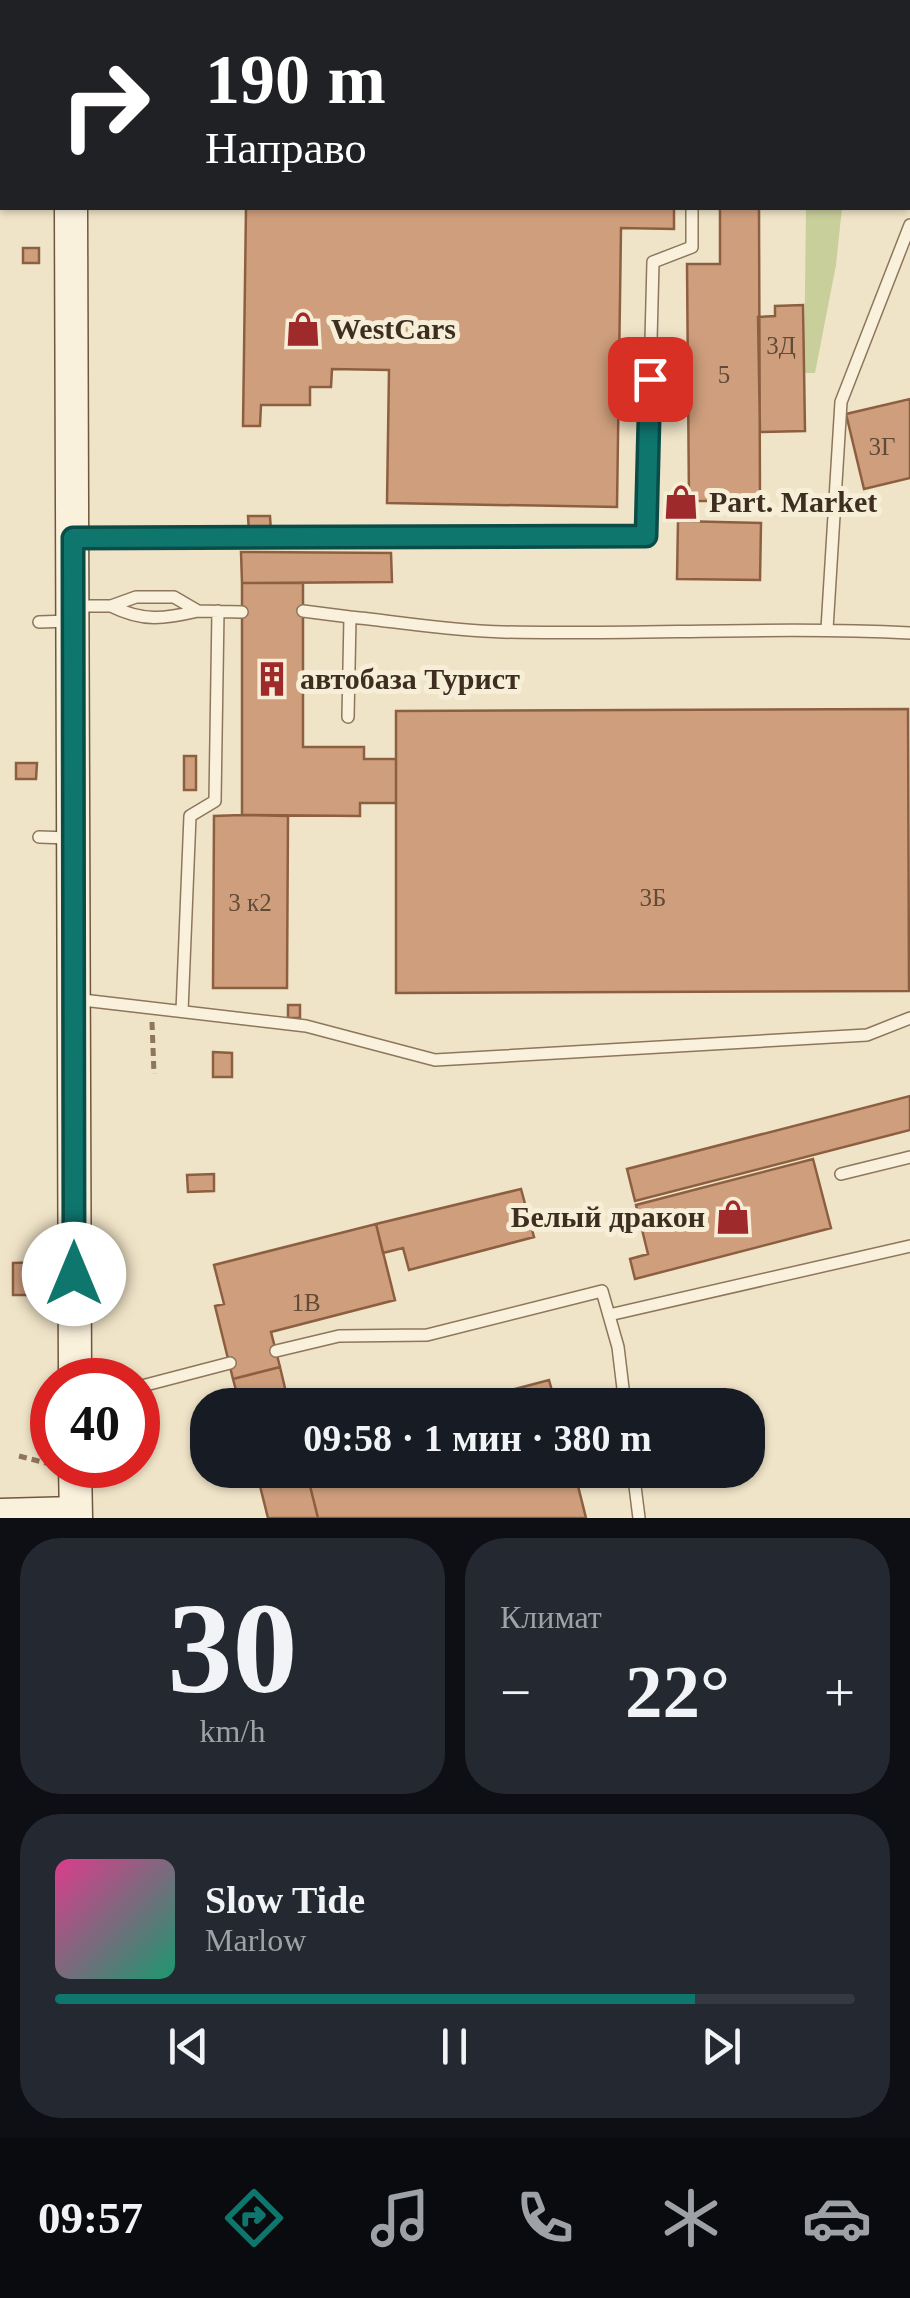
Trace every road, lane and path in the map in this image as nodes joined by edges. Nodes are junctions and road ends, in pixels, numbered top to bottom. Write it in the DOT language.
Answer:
graph roads {
  1 [pos="71,210"];
  2 [pos="692,210"];
  3 [pos="910,225"];
  4 [pos="73,538"];
  5 [pos="111,606"];
  6 [pos="198,610"];
  7 [pos="218,611"];
  8 [pos="303,611"];
  9 [pos="242,612"];
  10 [pos="61,616"];
  11 [pos="350,618"];
  12 [pos="827,629"];
  13 [pos="910,633"];
  14 [pos="348,717"];
  15 [pos="39,838"];
  16 [pos="73,838"];
  17 [pos="74,999"];
  18 [pos="152,1008"];
  19 [pos="182,1012"];
  20 [pos="910,1018"];
  21 [pos="154,1074"];
  22 [pos="910,1157"];
  23 [pos="840,1174"];
  24 [pos="910,1246"];
  25 [pos="609,1315"];
  26 [pos="276,1351"];
  27 [pos="75,1358"];
  28 [pos="230,1363"];
  29 [pos="160,1381"];
  30 [pos="623,1388"];
  31 [pos="20,1456"];
  32 [pos="30,1458"];
  33 [pos="75,1488"];
  34 [pos="635,1488"];
  35 [pos="0,1515"];
  36 [pos="76,1516"];
  37 [pos="639,1518"];
  1 -- 4 [label="street"];
  2 -- 4 [label="lane"];
  3 -- 12 [label="lane"];
  4 -- 10 [label="street"];
  5 -- 6 [label="lane"];
  5 -- 6 [label="lane"];
  5 -- 10 [label="lane"];
  6 -- 7 [label="lane"];
  7 -- 9 [label="lane"];
  7 -- 19 [label="lane"];
  8 -- 11 [label="lane"];
  10 -- 16 [label="street"];
  11 -- 12 [label="lane"];
  11 -- 14 [label="lane"];
  12 -- 13 [label="lane"];
  15 -- 16 [label="lane"];
  16 -- 17 [label="street"];
  17 -- 18 [label="lane"];
  17 -- 27 [label="street"];
  18 -- 19 [label="lane"];
  18 -- 21 [label="path"];
  19 -- 20 [label="lane"];
  22 -- 23 [label="lane"];
  24 -- 25 [label="lane"];
  25 -- 26 [label="lane"];
  25 -- 30 [label="lane"];
  28 -- 29 [label="lane"];
  31 -- 32 [label="path"];
  33 -- 36 [label="street"];
  34 -- 37 [label="lane"];
  35 -- 36 [label="street"];
}
